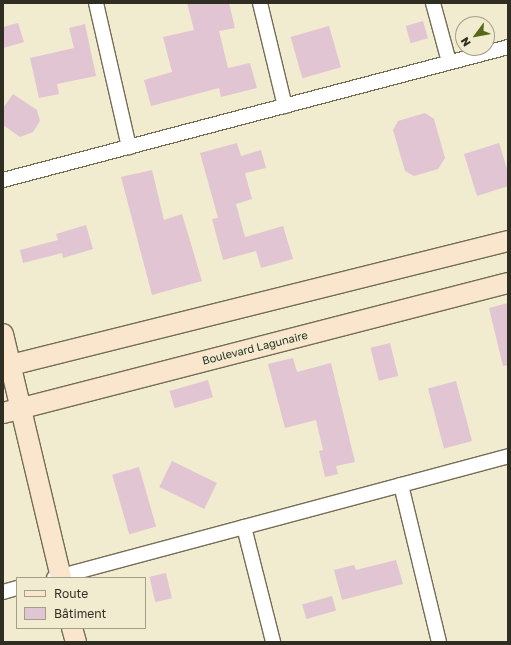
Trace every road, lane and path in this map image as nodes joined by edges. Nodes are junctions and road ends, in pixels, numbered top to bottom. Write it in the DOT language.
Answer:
graph roads {
  1 [pos="96,3"];
  2 [pos="260,3"];
  3 [pos="434,3"];
  4 [pos="508,47"];
  5 [pos="450,62"];
  6 [pos="285,106"];
  7 [pos="129,147"];
  8 [pos="3,180"];
  9 [pos="508,242"];
  10 [pos="508,283"];
  11 [pos="3,334"];
  12 [pos="7,366"];
  13 [pos="12,410"];
  14 [pos="508,456"];
  15 [pos="401,485"];
  16 [pos="244,527"];
  17 [pos="59,577"];
  18 [pos="16,588"];
  19 [pos="3,592"];
  20 [pos="72,629"];
  21 [pos="76,642"];
  22 [pos="273,642"];
  23 [pos="438,642"];
  1 -- 7 [label="street"];
  2 -- 6 [label="street"];
  3 -- 5 [label="street"];
  4 -- 5 [label="street"];
  5 -- 6 [label="street"];
  6 -- 7 [label="street"];
  7 -- 8 [label="street"];
  9 -- 12 [label="main road"];
  10 -- 13 [label="main road, Boulevard Lagunaire"];
  11 -- 12 [label="main road"];
  12 -- 13 [label="main road"];
  13 -- 17 [label="main road"];
  14 -- 15 [label="street"];
  15 -- 16 [label="street"];
  15 -- 23 [label="street"];
  16 -- 17 [label="street"];
  16 -- 22 [label="street"];
  18 -- 19 [label="street"];
  20 -- 21 [label="main road"];
}
